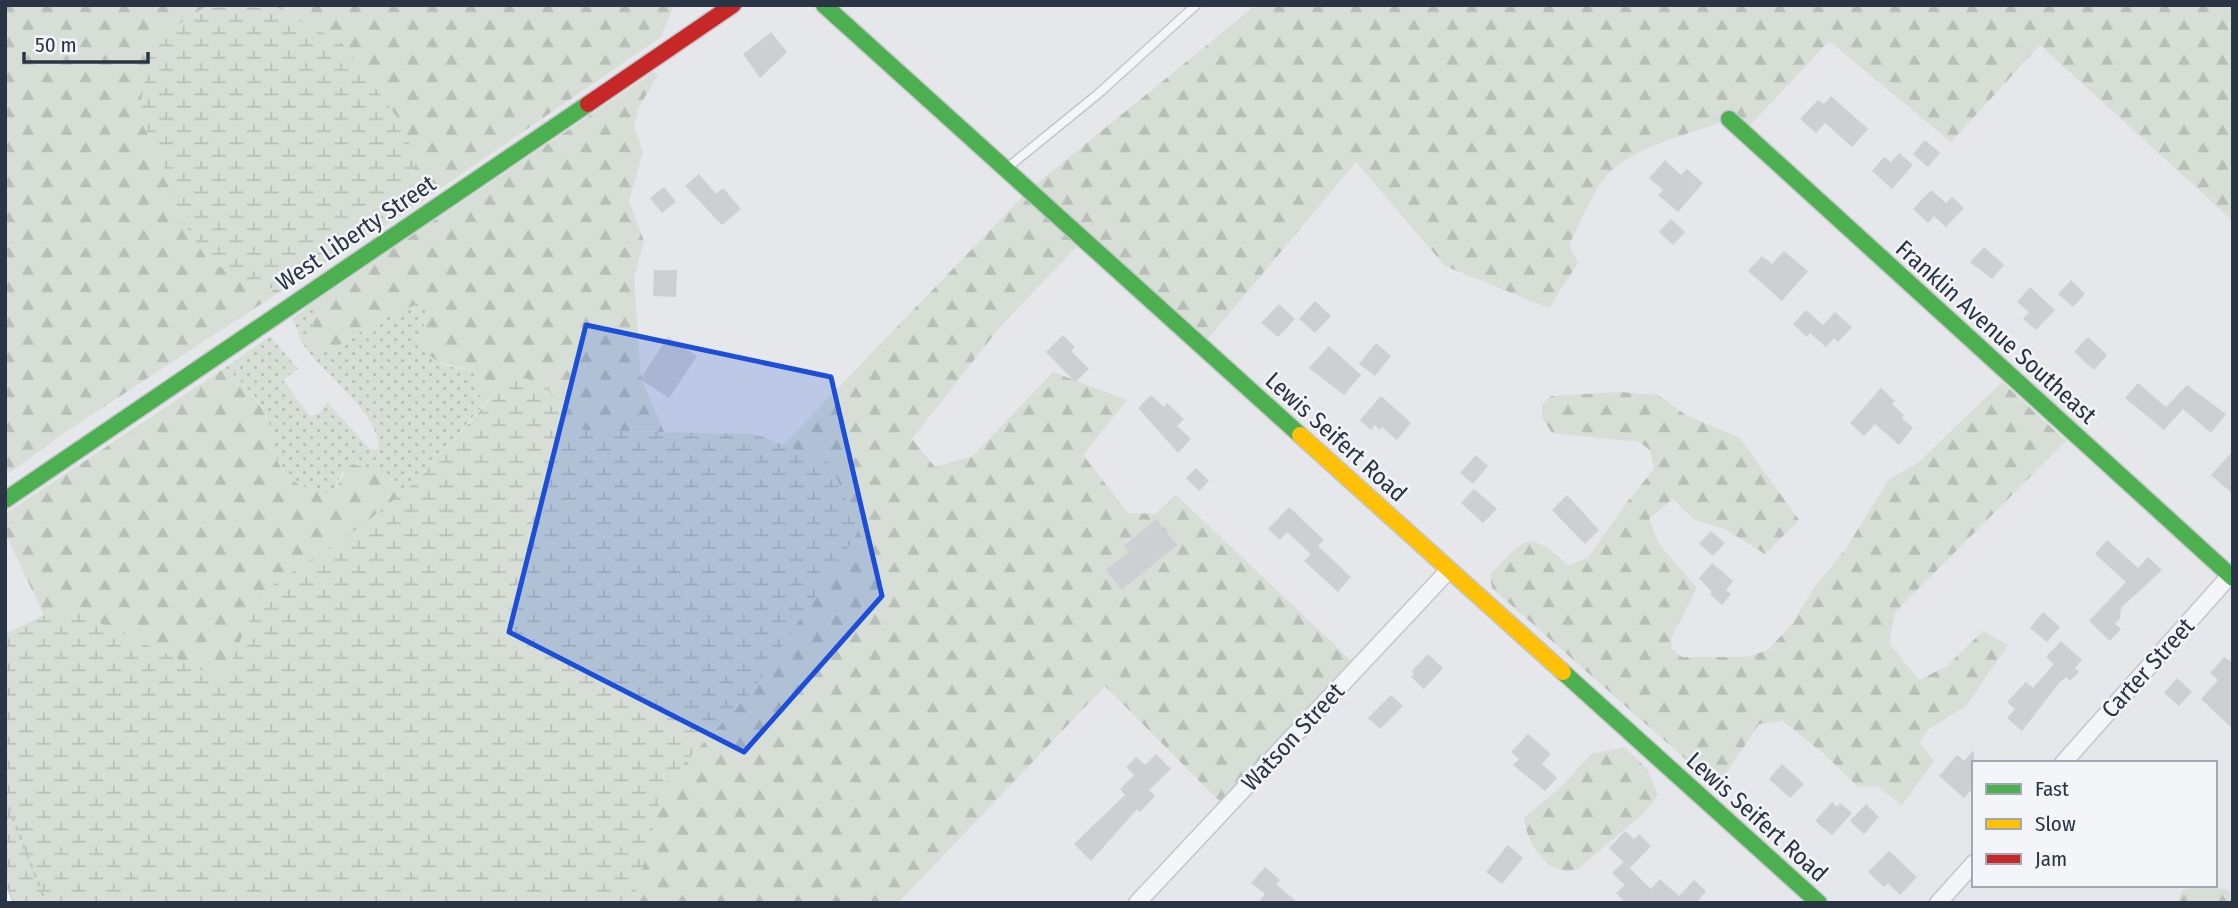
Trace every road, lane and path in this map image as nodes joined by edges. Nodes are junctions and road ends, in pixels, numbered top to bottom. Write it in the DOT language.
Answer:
graph roads {
  1 [pos="733,5"];
  2 [pos="824,5"];
  3 [pos="1196,5"];
  4 [pos="1729,119"];
  5 [pos="1005,170"];
  6 [pos="5,500"];
  7 [pos="1448,570"];
  8 [pos="2232,575"];
  9 [pos="2065,761"];
  10 [pos="5,798"];
  11 [pos="1972,865"];
  12 [pos="46,903"];
  13 [pos="1138,903"];
  14 [pos="1819,903"];
  15 [pos="1938,903"];
  1 -- 6 [label="street, West Liberty Street"];
  2 -- 5 [label="street, Lewis Seifert Road"];
  3 -- 5 [label="lane"];
  4 -- 8 [label="street, Franklin Avenue Southeast"];
  5 -- 7 [label="street, Lewis Seifert Road"];
  7 -- 13 [label="street, Watson Street"];
  7 -- 14 [label="street, Lewis Seifert Road"];
  8 -- 9 [label="street, Carter Street"];
  10 -- 12 [label="path"];
  11 -- 15 [label="street"];
}
